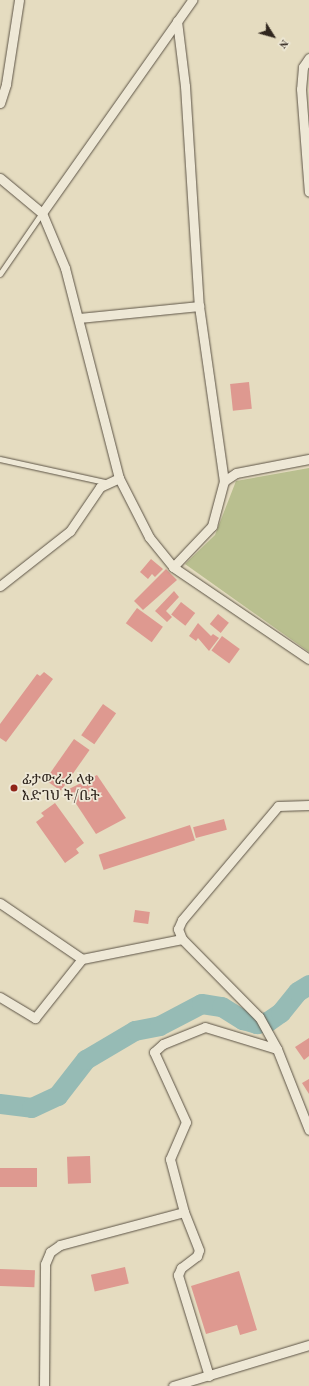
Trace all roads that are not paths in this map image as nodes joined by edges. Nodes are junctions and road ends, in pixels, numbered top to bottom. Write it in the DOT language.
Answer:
graph roads {
  1 [pos="19,0"];
  2 [pos="192,0"];
  3 [pos="177,21"];
  4 [pos="309,58"];
  5 [pos="0,103"];
  6 [pos="0,178"];
  7 [pos="309,192"];
  8 [pos="42,213"];
  9 [pos="0,274"];
  10 [pos="199,306"];
  11 [pos="79,318"];
  12 [pos="0,459"];
  13 [pos="309,459"];
  14 [pos="119,478"];
  15 [pos="224,481"];
  16 [pos="105,482"];
  17 [pos="173,567"];
  18 [pos="0,586"];
  19 [pos="309,659"];
  20 [pos="309,805"];
  21 [pos="0,903"];
  22 [pos="182,939"];
  23 [pos="82,959"];
  24 [pos="0,997"];
  25 [pos="277,1049"];
  26 [pos="309,1130"];
  27 [pos="184,1212"];
  28 [pos="309,1345"];
  29 [pos="209,1376"];
  30 [pos="44,1386"];
  31 [pos="173,1386"];
  1 -- 5 [label="street"];
  2 -- 3 [label="street"];
  3 -- 8 [label="street"];
  3 -- 10 [label="street"];
  4 -- 7 [label="street"];
  6 -- 8 [label="street"];
  8 -- 9 [label="lane"];
  8 -- 11 [label="street"];
  10 -- 11 [label="street"];
  10 -- 15 [label="street"];
  11 -- 14 [label="street"];
  12 -- 16 [label="lane"];
  13 -- 15 [label="street"];
  14 -- 16 [label="street"];
  14 -- 17 [label="street"];
  15 -- 17 [label="street"];
  16 -- 18 [label="street"];
  17 -- 19 [label="street"];
  20 -- 22 [label="street"];
  21 -- 23 [label="street"];
  22 -- 23 [label="street"];
  22 -- 25 [label="street"];
  23 -- 24 [label="street"];
  25 -- 26 [label="street"];
  25 -- 27 [label="street"];
  27 -- 29 [label="street"];
  27 -- 30 [label="street"];
  28 -- 29 [label="street"];
  29 -- 31 [label="street"];
}
